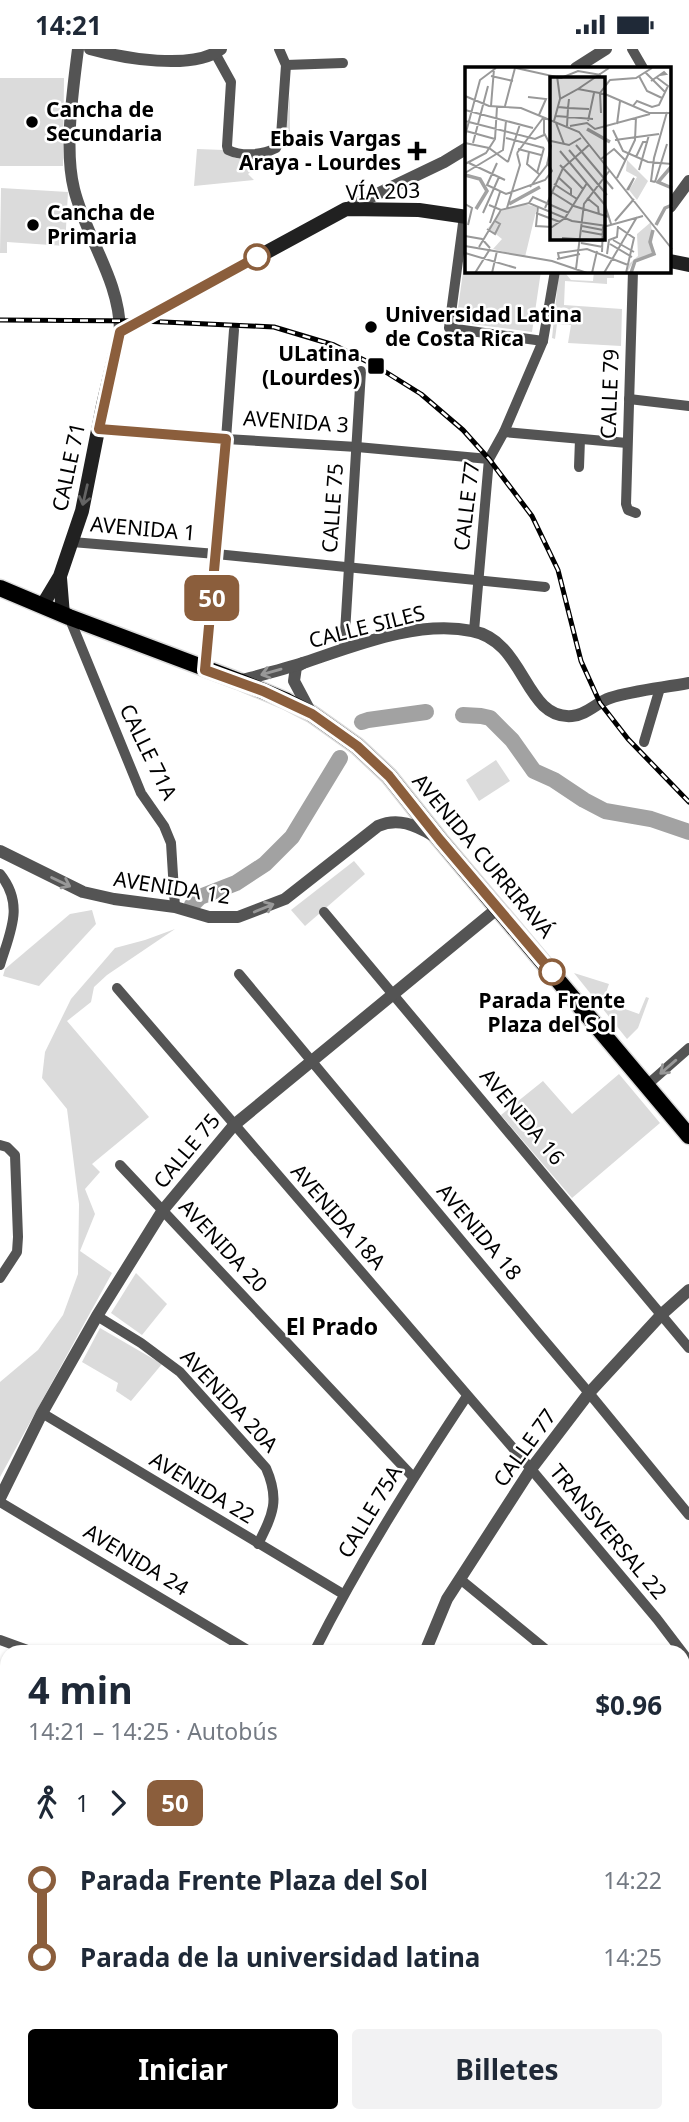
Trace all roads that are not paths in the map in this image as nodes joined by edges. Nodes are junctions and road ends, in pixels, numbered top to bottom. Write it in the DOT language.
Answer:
graph roads {
  1 [pos="90,49"];
  2 [pos="279,49"];
  3 [pos="606,49"];
  4 [pos="632,49"];
  5 [pos="218,51"];
  6 [pos="77,55"];
  7 [pos="113,55"];
  8 [pos="343,63"];
  9 [pos="286,65"];
  10 [pos="578,67"];
  11 [pos="642,67"];
  12 [pos="465,149"];
  13 [pos="689,181"];
  14 [pos="672,204"];
  15 [pos="346,209"];
  16 [pos="465,217"];
  17 [pos="555,273"];
  18 [pos="633,273"];
  19 [pos="234,330"];
  20 [pos="120,332"];
  21 [pos="542,341"];
  22 [pos="361,371"];
  23 [pos="629,399"];
  24 [pos="689,406"];
  25 [pos="99,429"];
  26 [pos="504,432"];
  27 [pos="226,439"];
  28 [pos="580,439"];
  29 [pos="627,443"];
  30 [pos="357,447"];
  31 [pos="489,459"];
  32 [pos="579,467"];
  33 [pos="636,513"];
  34 [pos="72,542"];
  35 [pos="216,554"];
  36 [pos="348,567"];
  37 [pos="60,576"];
  38 [pos="478,580"];
  39 [pos="545,587"];
  40 [pos="0,588"];
  41 [pos="42,606"];
  42 [pos="66,616"];
  43 [pos="474,631"];
  44 [pos="345,649"];
  45 [pos="303,662"];
  46 [pos="205,670"];
  47 [pos="239,681"];
  48 [pos="689,684"];
  49 [pos="660,688"];
  50 [pos="312,714"];
  51 [pos="644,742"];
  52 [pos="440,840"];
  53 [pos="0,851"];
  54 [pos="0,874"];
  55 [pos="175,907"];
  56 [pos="498,908"];
  57 [pos="324,912"];
  58 [pos="0,965"];
  59 [pos="239,974"];
  60 [pos="117,988"];
  61 [pos="394,995"];
  62 [pos="689,1048"];
  63 [pos="311,1061"];
  64 [pos="647,1085"];
  65 [pos="234,1125"];
  66 [pos="689,1136"];
  67 [pos="0,1145"];
  68 [pos="120,1165"];
  69 [pos="163,1210"];
  70 [pos="0,1278"];
  71 [pos="689,1290"];
  72 [pos="662,1314"];
  73 [pos="97,1316"];
  74 [pos="689,1348"];
  75 [pos="589,1393"];
  76 [pos="467,1396"];
  77 [pos="42,1413"];
  78 [pos="531,1469"];
  79 [pos="413,1477"];
  80 [pos="0,1500"];
  81 [pos="689,1515"];
  82 [pos="258,1544"];
  83 [pos="460,1579"];
  84 [pos="343,1594"];
  85 [pos="239,1645"];
  86 [pos="318,1645"];
  87 [pos="427,1645"];
  88 [pos="540,1645"];
  89 [pos="677,1645"];
  1 -- 7 [label="street"];
  2 -- 9 [label="street"];
  3 -- 10 [label="street"];
  4 -- 11 [label="street"];
  5 -- 7 [label="street"];
  5 -- 9 [label="street"];
  6 -- 7 [label="street"];
  6 -- 20 [label="street"];
  8 -- 9 [label="street"];
  12 -- 15 [label="street"];
  13 -- 14 [label="street"];
  15 -- 16 [label="main road, VÍA 203"];
  15 -- 20 [label="main road, VÍA 203"];
  16 -- 21 [label="street"];
  17 -- 21 [label="street, CALLE 77"];
  18 -- 23 [label="street, CALLE 79"];
  19 -- 27 [label="street"];
  20 -- 25 [label="main road, CALLE 71"];
  21 -- 26 [label="street, CALLE 77"];
  22 -- 30 [label="street, CALLE 75"];
  23 -- 24 [label="street"];
  23 -- 29 [label="street, CALLE 79"];
  25 -- 27 [label="main road, AVENIDA 3"];
  25 -- 34 [label="main road, CALLE 71, one-way"];
  26 -- 28 [label="street"];
  26 -- 31 [label="street, CALLE 77"];
  27 -- 30 [label="street, AVENIDA 3"];
  27 -- 35 [label="main road"];
  28 -- 29 [label="street"];
  28 -- 32 [label="street"];
  29 -- 33 [label="street, CALLE 79"];
  30 -- 31 [label="street, AVENIDA 3"];
  30 -- 36 [label="street, CALLE 75"];
  31 -- 38 [label="street, CALLE 77"];
  34 -- 35 [label="street, AVENIDA 1"];
  34 -- 37 [label="main road, CALLE 71"];
  35 -- 36 [label="street, AVENIDA 1"];
  35 -- 46 [label="main road"];
  36 -- 38 [label="street, AVENIDA 1"];
  36 -- 44 [label="street, CALLE 75"];
  37 -- 41 [label="main road, CALLE 71"];
  37 -- 42 [label="main road"];
  38 -- 39 [label="street, AVENIDA 1"];
  38 -- 43 [label="street, CALLE 77"];
  40 -- 41 [label="highway, AVENIDA CURRIRAVÁ"];
  41 -- 42 [label="highway, AVENIDA CURRIRAVÁ"];
  42 -- 46 [label="highway, AVENIDA CURRIRAVÁ"];
  42 -- 55 [label="street, CALLE 71A"];
  43 -- 44 [label="street, CALLE SILES"];
  43 -- 49 [label="street, CALLE SILES"];
  44 -- 45 [label="street, CALLE SILES"];
  45 -- 47 [label="street, CALLE SILES, one-way"];
  45 -- 50 [label="street, CALLE SILES"];
  46 -- 47 [label="highway, AVENIDA CURRIRAVÁ"];
  47 -- 50 [label="highway, AVENIDA CURRIRAVÁ"];
  48 -- 49 [label="street, CALLE SILES"];
  49 -- 51 [label="street"];
  50 -- 52 [label="highway, AVENIDA CURRIRAVÁ"];
  55 -- 52 [label="street, AVENIDA 12, one-way"];
  52 -- 56 [label="highway, AVENIDA CURRIRAVÁ"];
  53 -- 55 [label="street, AVENIDA 12, one-way"];
  54 -- 58 [label="street"];
  56 -- 61 [label="street, CALLE 75"];
  56 -- 64 [label="highway, AVENIDA CURRIRAVÁ"];
  57 -- 61 [label="street, AVENIDA 16"];
  59 -- 63 [label="street, AVENIDA 18"];
  60 -- 65 [label="street, AVENIDA 18A"];
  61 -- 63 [label="street, CALLE 75"];
  61 -- 72 [label="street, AVENIDA 16"];
  62 -- 64 [label="street, one-way"];
  63 -- 65 [label="street, CALLE 75"];
  63 -- 75 [label="street, AVENIDA 18"];
  64 -- 66 [label="highway, AVENIDA CURRIRAVÁ"];
  65 -- 69 [label="street, CALLE 75"];
  65 -- 76 [label="street, AVENIDA 18A"];
  67 -- 70 [label="street"];
  68 -- 69 [label="street, AVENIDA 20"];
  69 -- 73 [label="street, CALLE 75"];
  69 -- 79 [label="street, AVENIDA 20"];
  71 -- 72 [label="street, CALLE 77"];
  72 -- 74 [label="street, AVENIDA 16"];
  72 -- 75 [label="street, CALLE 77"];
  73 -- 77 [label="street, CALLE 75"];
  73 -- 82 [label="street, AVENIDA 20A"];
  75 -- 78 [label="street, CALLE 77"];
  75 -- 81 [label="street, AVENIDA 18"];
  76 -- 78 [label="street, AVENIDA 18A"];
  76 -- 79 [label="street, CALLE 75A"];
  77 -- 80 [label="street, CALLE 75"];
  77 -- 82 [label="street, AVENIDA 22"];
  78 -- 83 [label="street, CALLE 77"];
  78 -- 89 [label="street, TRANSVERSAL 22"];
  79 -- 84 [label="street, CALLE 75A"];
  80 -- 85 [label="street, AVENIDA 24"];
  82 -- 84 [label="street, AVENIDA 22"];
  83 -- 87 [label="street, CALLE 77"];
  83 -- 88 [label="street"];
  84 -- 86 [label="street, CALLE 75A"];
}
